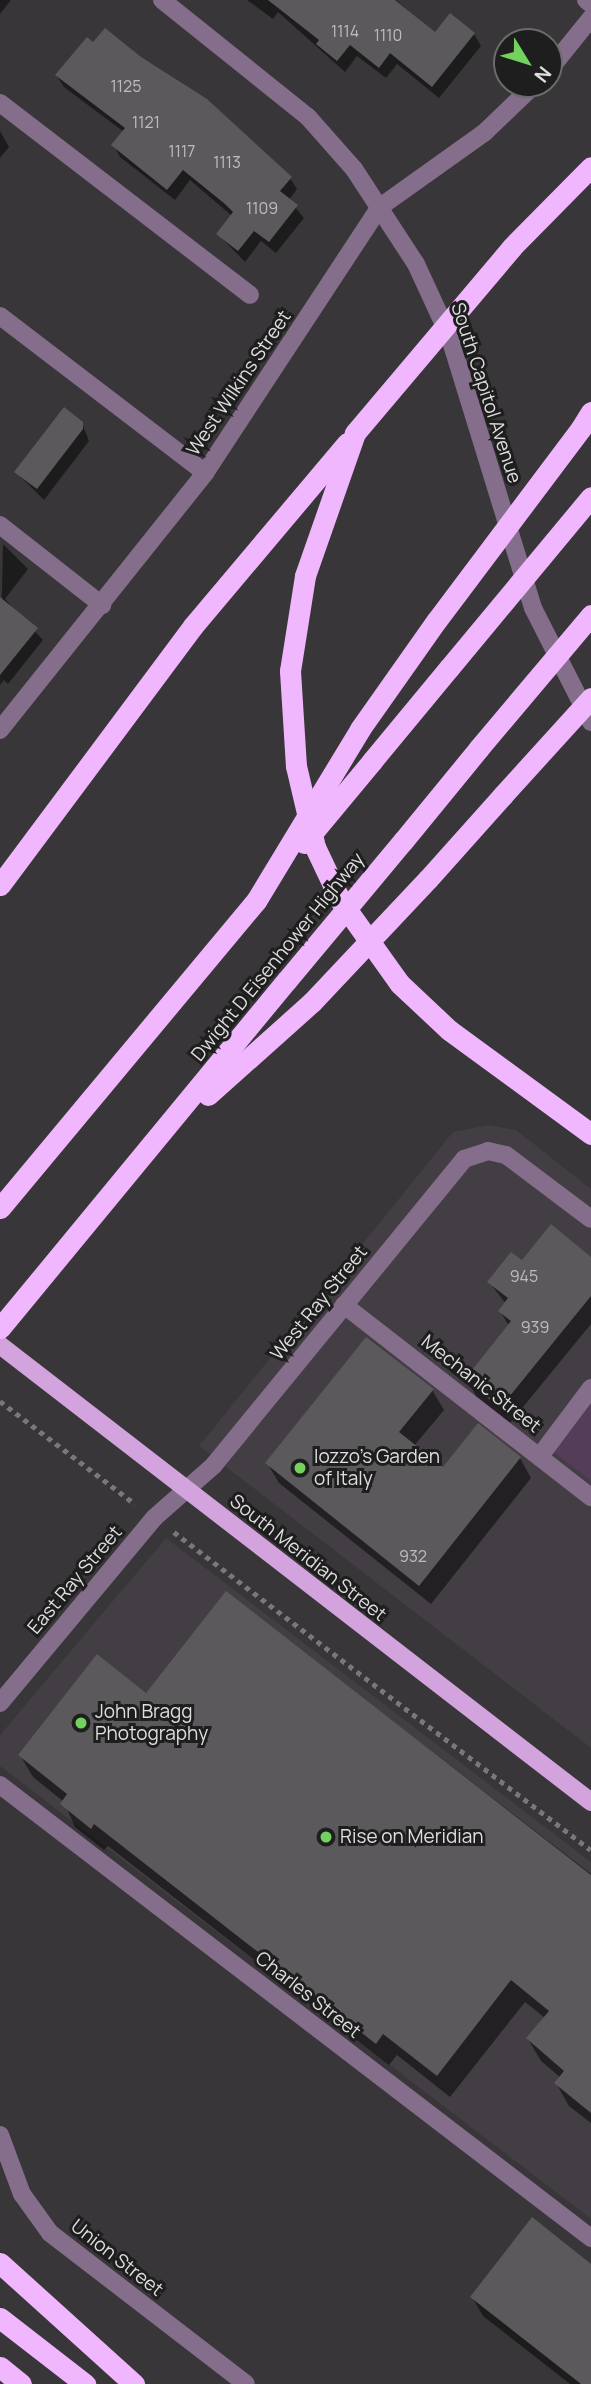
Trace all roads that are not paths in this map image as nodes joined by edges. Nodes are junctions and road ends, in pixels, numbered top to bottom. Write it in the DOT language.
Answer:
graph roads {
  1 [pos="162,0"];
  2 [pos="586,0"];
  3 [pos="591,4"];
  4 [pos="591,19"];
  5 [pos="563,52"];
  6 [pos="521,98"];
  7 [pos="0,103"];
  8 [pos="591,167"];
  9 [pos="380,207"];
  10 [pos="250,295"];
  11 [pos="0,316"];
  12 [pos="586,420"];
  13 [pos="355,433"];
  14 [pos="205,473"];
  15 [pos="591,497"];
  16 [pos="0,525"];
  17 [pos="102,605"];
  18 [pos="591,615"];
  19 [pos="591,698"];
  20 [pos="591,722"];
  21 [pos="0,730"];
  22 [pos="0,885"];
  23 [pos="256,901"];
  24 [pos="591,1134"];
  25 [pos="160,1139"];
  26 [pos="3,1205"];
  27 [pos="591,1219"];
  28 [pos="23,1301"];
  29 [pos="344,1306"];
  30 [pos="0,1328"];
  31 [pos="0,1342"];
  32 [pos="591,1388"];
  33 [pos="540,1456"];
  34 [pos="188,1491"];
  35 [pos="591,1497"];
  36 [pos="0,1703"];
  37 [pos="0,1785"];
  38 [pos="591,1802"];
  39 [pos="0,2135"];
  40 [pos="591,2238"];
  41 [pos="0,2263"];
  42 [pos="0,2318"];
  43 [pos="0,2367"];
  44 [pos="21,2384"];
  45 [pos="85,2384"];
  46 [pos="134,2384"];
  47 [pos="246,2384"];
  1 -- 9 [label="street, South Capitol Avenue"];
  2 -- 3 [label="street"];
  4 -- 5 [label="street"];
  6 -- 9 [label="street, West Wilkins Street"];
  7 -- 10 [label="street"];
  8 -- 13 [label="highway, bridge"];
  9 -- 14 [label="street, West Wilkins Street"];
  9 -- 20 [label="street, South Capitol Avenue"];
  11 -- 14 [label="street"];
  12 -- 23 [label="highway, bridge"];
  13 -- 22 [label="highway"];
  13 -- 24 [label="highway"];
  14 -- 17 [label="street, West Wilkins Street"];
  15 -- 23 [label="highway, bridge"];
  16 -- 17 [label="street"];
  17 -- 21 [label="street, West Wilkins Street"];
  18 -- 25 [label="highway, Dwight D Eisenhower Highway, bridge"];
  19 -- 25 [label="highway, bridge"];
  23 -- 26 [label="highway"];
  25 -- 28 [label="highway, Dwight D Eisenhower Highway"];
  27 -- 29 [label="street, West Ray Street"];
  28 -- 30 [label="highway, Dwight D Eisenhower Highway"];
  28 -- 31 [label="highway"];
  29 -- 33 [label="street, Mechanic Street"];
  29 -- 34 [label="street, West Ray Street"];
  31 -- 34 [label="main road, South Meridian Street"];
  32 -- 33 [label="street"];
  33 -- 35 [label="street, Mechanic Street"];
  34 -- 36 [label="street, East Ray Street"];
  34 -- 38 [label="main road, South Meridian Street"];
  37 -- 40 [label="street, Charles Street"];
  39 -- 47 [label="street, Union Street"];
  41 -- 46 [label="highway"];
  42 -- 45 [label="highway"];
  43 -- 44 [label="highway"];
}
